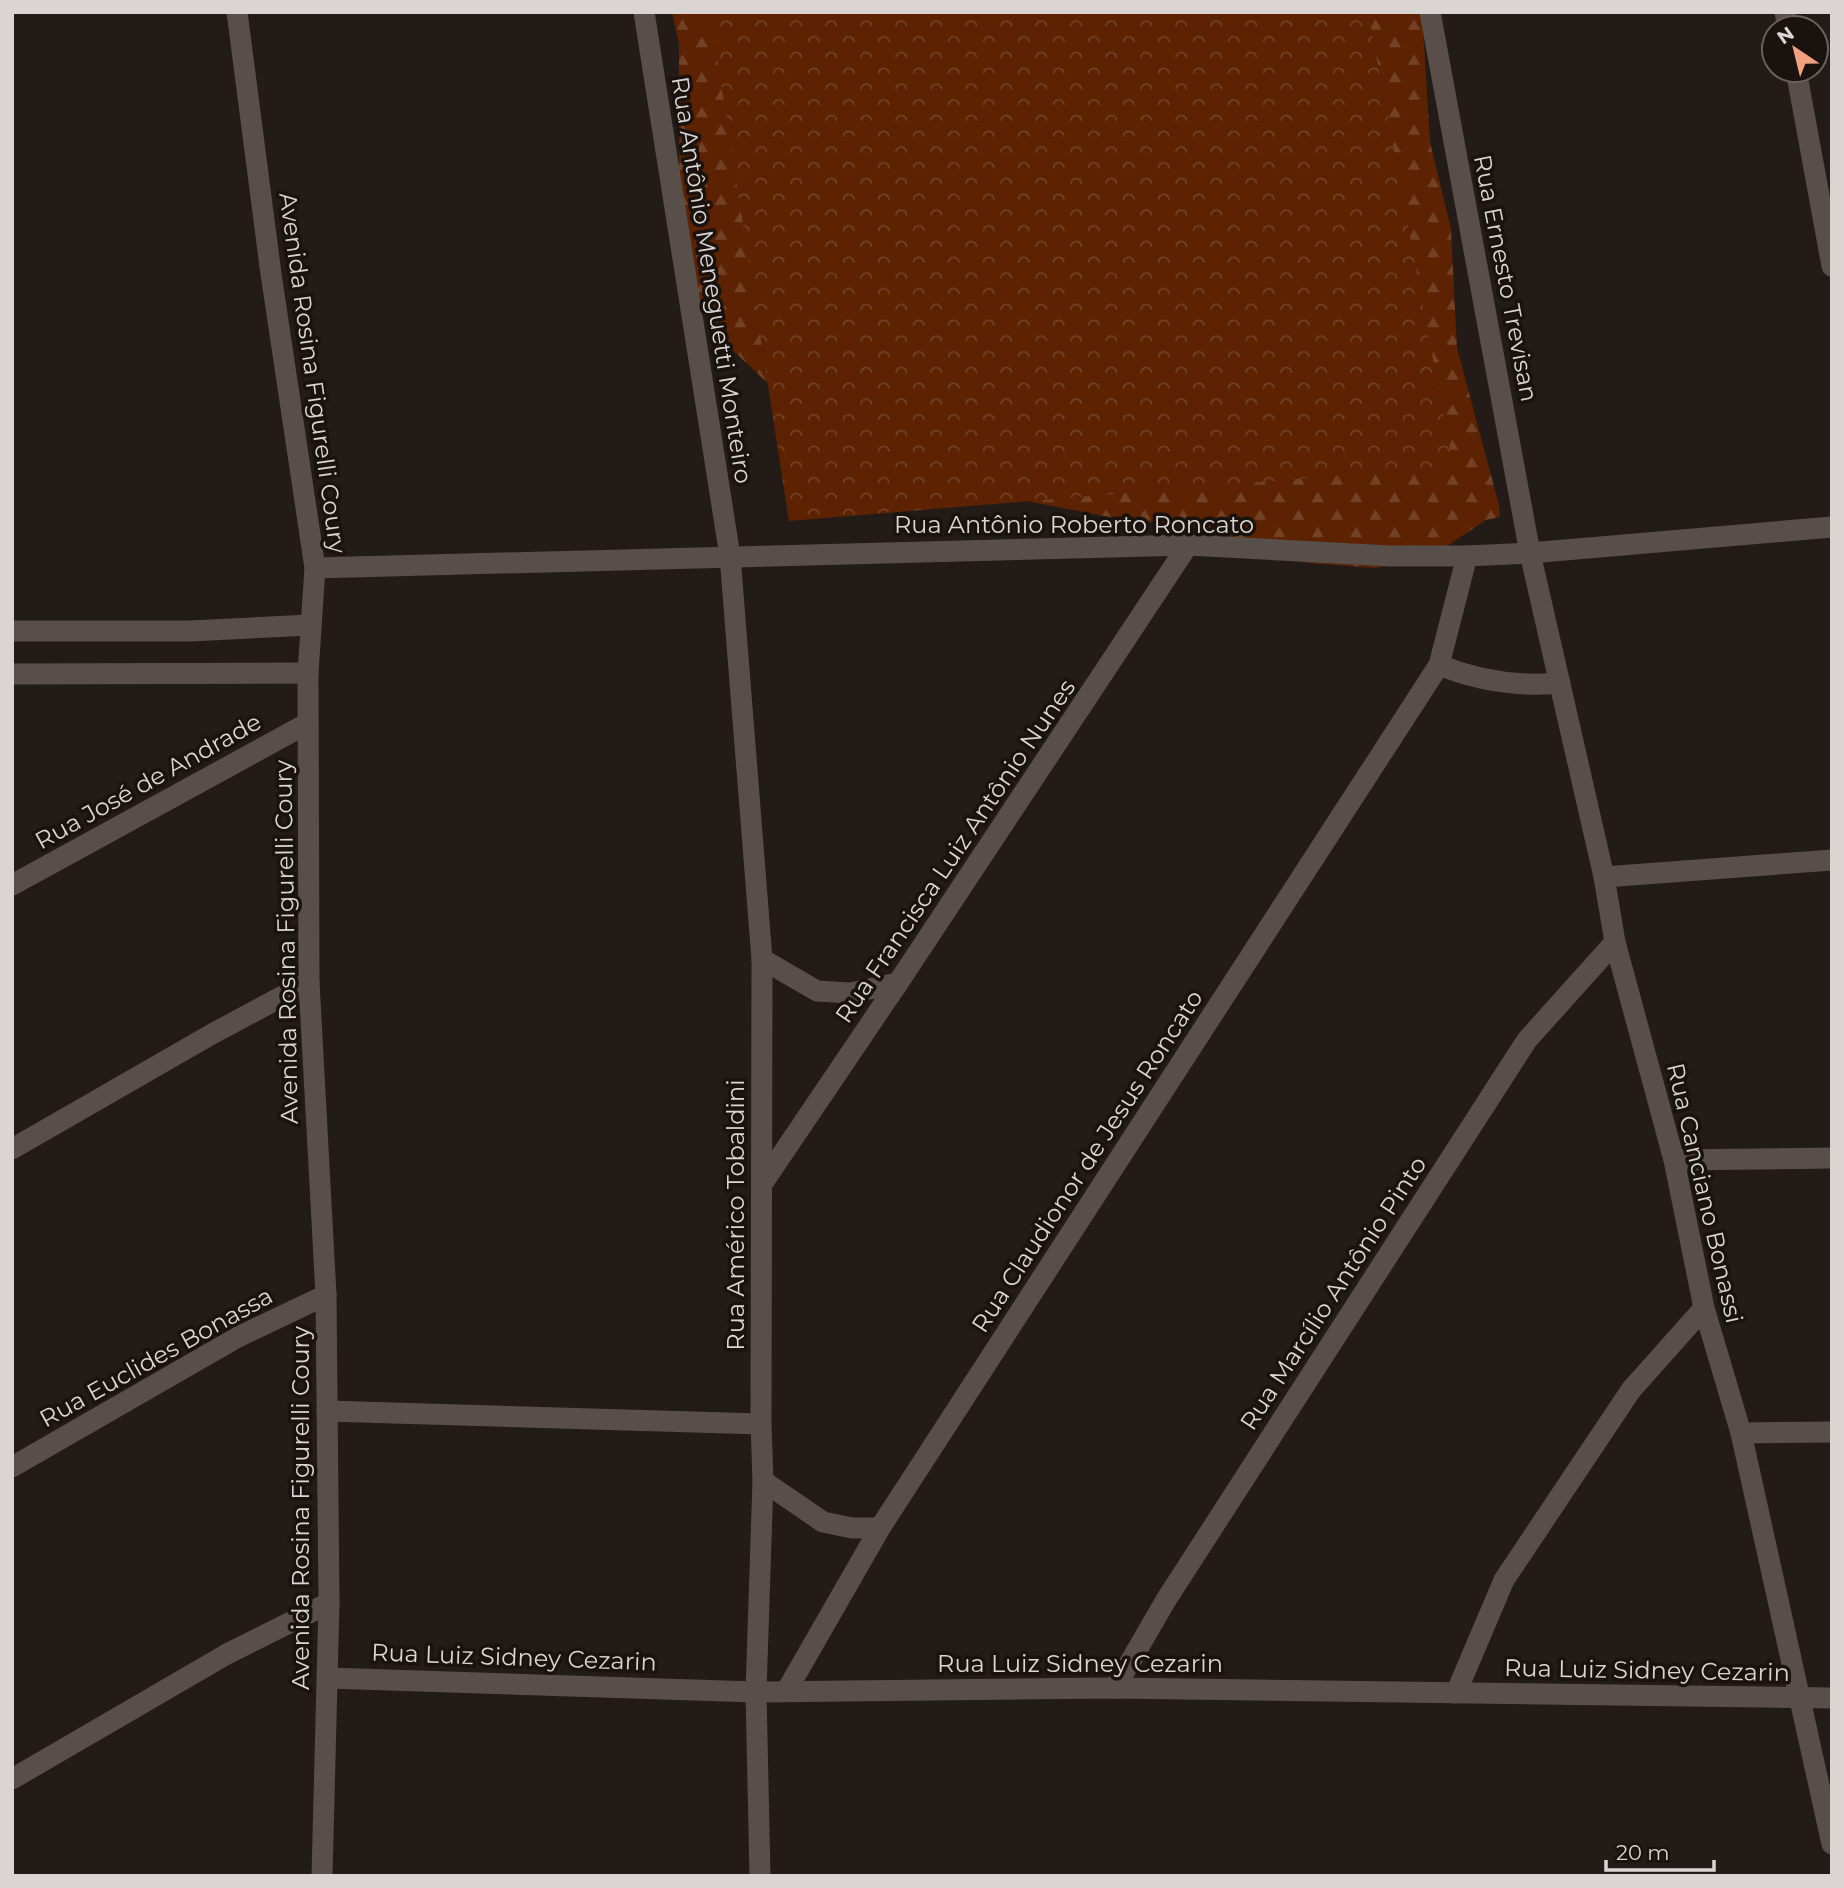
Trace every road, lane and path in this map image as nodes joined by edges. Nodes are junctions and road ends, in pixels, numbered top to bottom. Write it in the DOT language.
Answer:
graph roads {
  1 [pos="237,12"];
  2 [pos="644,12"];
  3 [pos="1430,12"];
  4 [pos="1799,84"];
  5 [pos="1832,266"];
  6 [pos="1832,527"];
  7 [pos="1188,545"];
  8 [pos="1530,553"];
  9 [pos="730,555"];
  10 [pos="1466,556"];
  11 [pos="315,568"];
  12 [pos="310,625"];
  13 [pos="12,631"];
  14 [pos="1439,665"];
  15 [pos="308,673"];
  16 [pos="12,674"];
  17 [pos="1560,683"];
  18 [pos="308,723"];
  19 [pos="1832,860"];
  20 [pos="1604,877"];
  21 [pos="12,885"];
  22 [pos="1615,942"];
  23 [pos="762,959"];
  24 [pos="309,982"];
  25 [pos="898,984"];
  26 [pos="12,1150"];
  27 [pos="1832,1158"];
  28 [pos="1674,1160"];
  29 [pos="762,1184"];
  30 [pos="326,1295"];
  31 [pos="1704,1307"];
  32 [pos="327,1410"];
  33 [pos="761,1424"];
  34 [pos="1832,1432"];
  35 [pos="1741,1433"];
  36 [pos="12,1466"];
  37 [pos="763,1481"];
  38 [pos="880,1528"];
  39 [pos="329,1603"];
  40 [pos="328,1678"];
  41 [pos="1115,1688"];
  42 [pos="787,1690"];
  43 [pos="756,1692"];
  44 [pos="1456,1693"];
  45 [pos="1799,1698"];
  46 [pos="1832,1698"];
  47 [pos="12,1779"];
  48 [pos="1832,1844"];
  49 [pos="322,1876"];
  50 [pos="760,1876"];
  1 -- 11 [label="street, Avenida Rosina Figurelli Coury"];
  2 -- 9 [label="street, Rua Antônio Meneguetti Monteiro"];
  3 -- 8 [label="street, Rua Ernesto Trevisan"];
  4 -- 5 [label="street"];
  6 -- 8 [label="street, Rua Antônio Roberto Roncato"];
  7 -- 9 [label="street, Rua Antônio Roberto Roncato"];
  7 -- 10 [label="street, Rua Antônio Roberto Roncato"];
  7 -- 25 [label="street, Rua Francisca Luiz Antônio Nunes"];
  8 -- 10 [label="street, Rua Antônio Roberto Roncato"];
  8 -- 17 [label="street, Rua Canciano Bonassi"];
  9 -- 11 [label="street, Rua Antônio Roberto Roncato"];
  9 -- 23 [label="street, Rua Américo Tobaldini"];
  10 -- 14 [label="street, Rua Claudionor de Jesus Roncato"];
  11 -- 12 [label="street, Avenida Rosina Figurelli Coury"];
  12 -- 13 [label="street"];
  12 -- 15 [label="street, Avenida Rosina Figurelli Coury"];
  14 -- 17 [label="street"];
  14 -- 38 [label="street, Rua Claudionor de Jesus Roncato"];
  15 -- 16 [label="street"];
  15 -- 18 [label="street, Avenida Rosina Figurelli Coury"];
  17 -- 20 [label="street, Rua Canciano Bonassi"];
  18 -- 21 [label="street, Rua José de Andrade"];
  18 -- 24 [label="street, Avenida Rosina Figurelli Coury"];
  19 -- 20 [label="street"];
  20 -- 22 [label="street, Rua Canciano Bonassi"];
  22 -- 28 [label="street, Rua Canciano Bonassi"];
  22 -- 41 [label="street, Rua Marcílio Antônio Pinto"];
  23 -- 25 [label="street"];
  23 -- 29 [label="street, Rua Américo Tobaldini"];
  24 -- 26 [label="street"];
  24 -- 30 [label="street, Avenida Rosina Figurelli Coury"];
  25 -- 29 [label="street, Rua Francisca Luiz Antônio Nunes"];
  27 -- 28 [label="street"];
  28 -- 31 [label="street, Rua Canciano Bonassi"];
  29 -- 33 [label="street, Rua Américo Tobaldini"];
  30 -- 32 [label="street, Avenida Rosina Figurelli Coury"];
  30 -- 36 [label="street, Rua Euclides Bonassa"];
  31 -- 35 [label="street, Rua Canciano Bonassi"];
  31 -- 44 [label="street"];
  32 -- 33 [label="street"];
  32 -- 39 [label="street, Avenida Rosina Figurelli Coury"];
  33 -- 37 [label="street, Rua Américo Tobaldini"];
  34 -- 35 [label="street"];
  35 -- 45 [label="street, Rua Canciano Bonassi"];
  37 -- 38 [label="street"];
  37 -- 43 [label="street, Rua Américo Tobaldini"];
  38 -- 42 [label="street, Rua Claudionor de Jesus Roncato"];
  39 -- 40 [label="street, Avenida Rosina Figurelli Coury"];
  39 -- 47 [label="street"];
  40 -- 43 [label="street, Rua Luiz Sidney Cezarin"];
  40 -- 49 [label="street, Avenida Rosina Figurelli Coury"];
  41 -- 42 [label="street, Rua Luiz Sidney Cezarin"];
  41 -- 44 [label="street, Rua Luiz Sidney Cezarin"];
  42 -- 43 [label="street, Rua Luiz Sidney Cezarin"];
  43 -- 50 [label="street, Rua Américo Tobaldini"];
  44 -- 45 [label="street, Rua Luiz Sidney Cezarin"];
  45 -- 46 [label="street, Rua Luiz Sidney Cezarin"];
  45 -- 48 [label="street, Rua Canciano Bonassi"];
}
